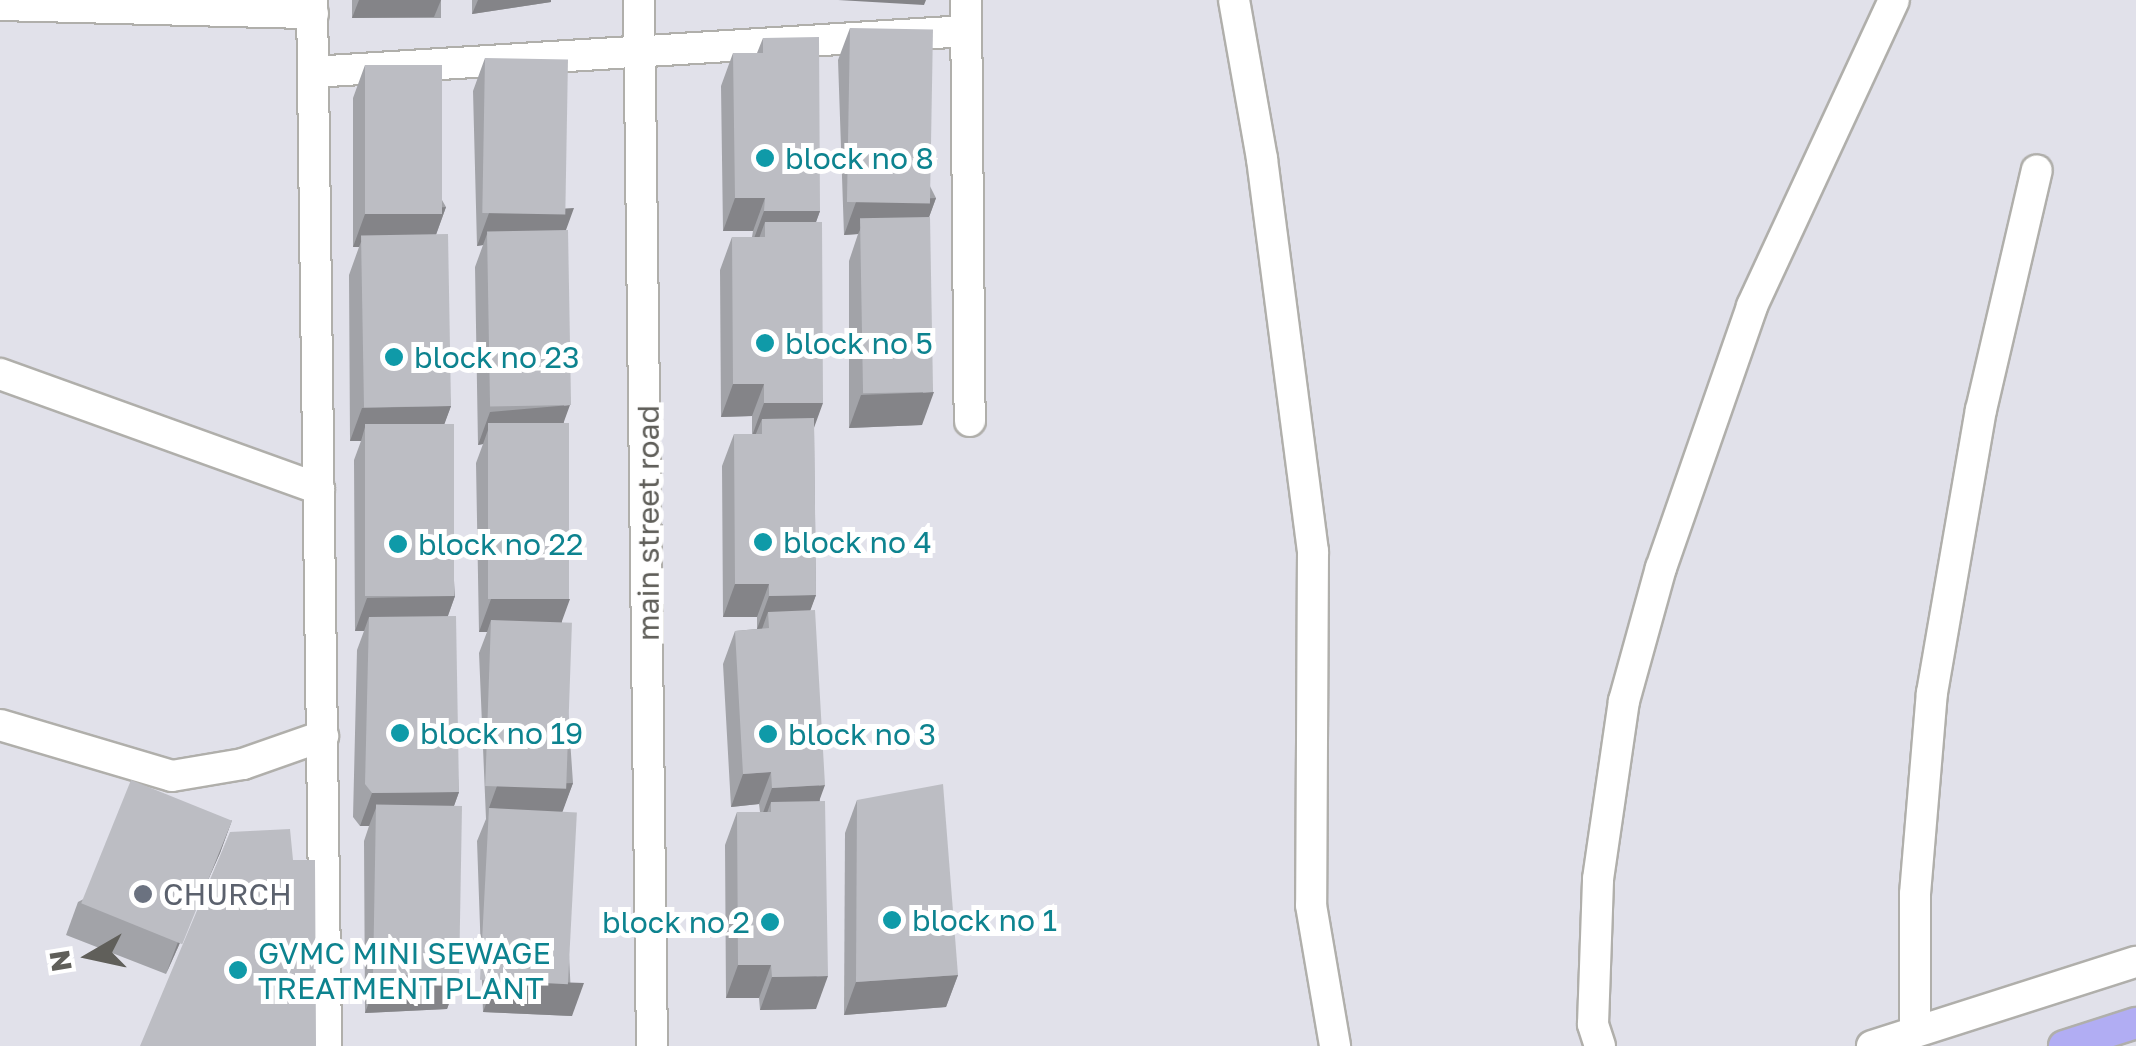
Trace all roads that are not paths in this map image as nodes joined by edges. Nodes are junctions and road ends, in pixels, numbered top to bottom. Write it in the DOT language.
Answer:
graph roads {
  1 [pos="640,0"];
  2 [pos="966,0"];
  3 [pos="1234,0"];
  4 [pos="1894,0"];
  5 [pos="0,5"];
  6 [pos="312,6"];
  7 [pos="966,31"];
  8 [pos="640,50"];
  9 [pos="313,72"];
  10 [pos="2036,170"];
  11 [pos="0,374"];
  12 [pos="970,421"];
  13 [pos="319,489"];
  14 [pos="0,725"];
  15 [pos="322,736"];
  16 [pos="2136,962"];
  17 [pos="2136,1023"];
  18 [pos="1915,1030"];
  19 [pos="326,1046"];
  20 [pos="652,1046"];
  21 [pos="1335,1046"];
  22 [pos="1600,1046"];
  23 [pos="1872,1046"];
  24 [pos="2064,1046"];
  1 -- 8 [label="street, main street road"];
  2 -- 7 [label="street"];
  3 -- 21 [label="street"];
  4 -- 22 [label="street"];
  5 -- 6 [label="street"];
  6 -- 9 [label="street"];
  7 -- 8 [label="street"];
  7 -- 12 [label="street"];
  8 -- 9 [label="street"];
  8 -- 20 [label="street, main street road"];
  9 -- 13 [label="street"];
  10 -- 18 [label="street"];
  11 -- 13 [label="street"];
  13 -- 15 [label="street"];
  14 -- 15 [label="street"];
  15 -- 19 [label="street"];
  16 -- 18 [label="street"];
  17 -- 24 [label="main road"];
  18 -- 23 [label="street"];
}
